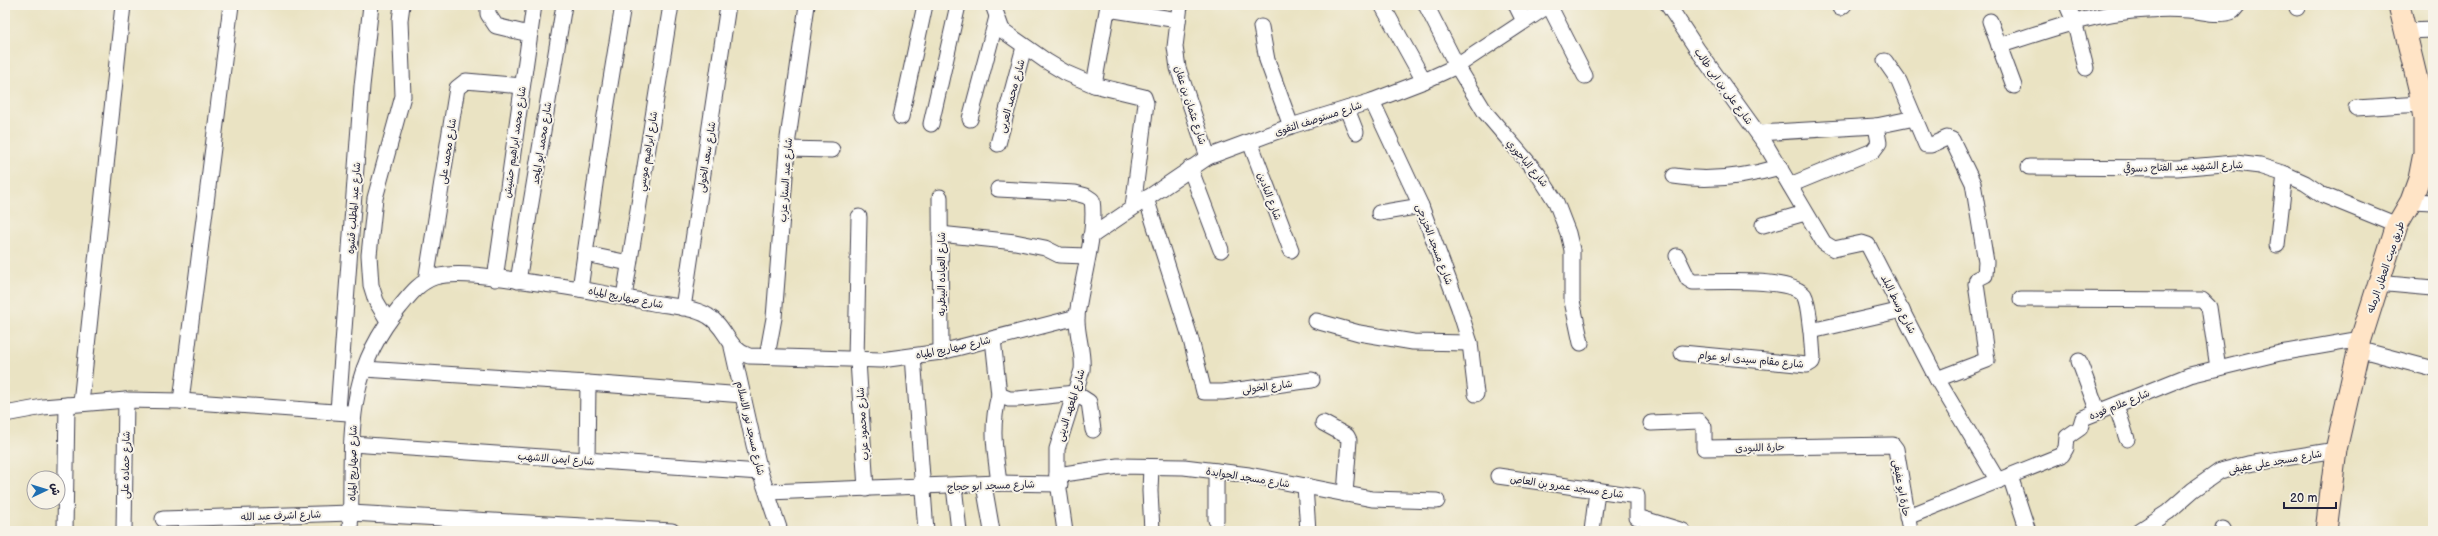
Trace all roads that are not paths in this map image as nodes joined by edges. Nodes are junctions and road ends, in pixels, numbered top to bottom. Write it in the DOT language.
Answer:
graph roads {
  1 [pos="123,5"];
  2 [pos="231,5"];
  3 [pos="371,5"];
  4 [pos="402,5"];
  5 [pos="488,5"];
  6 [pos="534,5"];
  7 [pos="564,5"];
  8 [pos="623,5"];
  9 [pos="671,5"];
  10 [pos="728,5"];
  11 [pos="808,5"];
  12 [pos="925,5"];
  13 [pos="958,5"];
  14 [pos="1382,5"];
  15 [pos="1426,5"];
  16 [pos="1516,5"];
  17 [pos="1549,5"];
  18 [pos="1668,5"];
  19 [pos="2067,5"];
  20 [pos="2238,5"];
  21 [pos="2399,5"];
  22 [pos="1108,7"];
  23 [pos="995,11"];
  24 [pos="1179,12"];
  25 [pos="1524,20"];
  26 [pos="1990,21"];
  27 [pos="2074,21"];
  28 [pos="1261,27"];
  29 [pos="2433,30"];
  30 [pos="2407,31"];
  31 [pos="529,34"];
  32 [pos="1999,46"];
  33 [pos="1024,48"];
  34 [pos="1885,61"];
  35 [pos="1457,66"];
  36 [pos="2086,68"];
  37 [pos="1585,76"];
  38 [pos="1424,81"];
  39 [pos="1094,85"];
  40 [pos="522,86"];
  41 [pos="2014,86"];
  42 [pos="2425,94"];
  43 [pos="1372,101"];
  44 [pos="2356,108"];
  45 [pos="1347,109"];
  46 [pos="901,117"];
  47 [pos="1915,118"];
  48 [pos="970,119"];
  49 [pos="931,124"];
  50 [pos="1291,126"];
  51 [pos="1876,126"];
  52 [pos="1356,132"];
  53 [pos="1758,133"];
  54 [pos="1250,142"];
  55 [pos="998,144"];
  56 [pos="787,149"];
  57 [pos="832,150"];
  58 [pos="2429,153"];
  59 [pos="1208,157"];
  60 [pos="1780,167"];
  61 [pos="2029,167"];
  62 [pos="1190,168"];
  63 [pos="2285,174"];
  64 [pos="1674,176"];
  65 [pos="1790,186"];
  66 [pos="998,189"];
  67 [pos="940,197"];
  68 [pos="1146,198"];
  69 [pos="2411,201"];
  70 [pos="2433,202"];
  71 [pos="1421,206"];
  72 [pos="1133,208"];
  73 [pos="1379,213"];
  74 [pos="1805,213"];
  75 [pos="859,217"];
  76 [pos="1762,225"];
  77 [pos="2397,225"];
  78 [pos="940,234"];
  79 [pos="1090,237"];
  80 [pos="2277,245"];
  81 [pos="1221,250"];
  82 [pos="1291,250"];
  83 [pos="585,254"];
  84 [pos="1087,256"];
  85 [pos="1677,256"];
  86 [pos="629,263"];
  87 [pos="495,278"];
  88 [pos="426,281"];
  89 [pos="518,281"];
  90 [pos="2377,283"];
  91 [pos="580,288"];
  92 [pos="2433,288"];
  93 [pos="624,298"];
  94 [pos="2021,299"];
  95 [pos="683,308"];
  96 [pos="1902,310"];
  97 [pos="1077,317"];
  98 [pos="388,321"];
  99 [pos="1316,321"];
  100 [pos="1811,331"];
  101 [pos="993,339"];
  102 [pos="1470,343"];
  103 [pos="1580,343"];
  104 [pos="2360,344"];
  105 [pos="732,346"];
  106 [pos="942,352"];
  107 [pos="1682,353"];
  108 [pos="766,356"];
  109 [pos="913,356"];
  110 [pos="857,360"];
  111 [pos="2079,361"];
  112 [pos="364,368"];
  113 [pos="2218,368"];
  114 [pos="2433,369"];
  115 [pos="1937,379"];
  116 [pos="1312,380"];
  117 [pos="588,383"];
  118 [pos="1075,393"];
  119 [pos="1476,394"];
  120 [pos="743,395"];
  121 [pos="999,396"];
  122 [pos="126,400"];
  123 [pos="181,401"];
  124 [pos="74,404"];
  125 [pos="2116,405"];
  126 [pos="338,412"];
  127 [pos="2098,412"];
  128 [pos="353,413"];
  129 [pos="5,414"];
  130 [pos="1323,423"];
  131 [pos="1651,423"];
  132 [pos="1093,430"];
  133 [pos="2127,438"];
  134 [pos="352,444"];
  135 [pos="1893,445"];
  136 [pos="2336,450"];
  137 [pos="587,460"];
  138 [pos="1151,467"];
  139 [pos="1216,471"];
  140 [pos="760,472"];
  141 [pos="1498,476"];
  142 [pos="2004,478"];
  143 [pos="1059,479"];
  144 [pos="992,484"];
  145 [pos="954,486"];
  146 [pos="1305,486"];
  147 [pos="923,487"];
  148 [pos="866,489"];
  149 [pos="1597,490"];
  150 [pos="768,492"];
  151 [pos="1345,494"];
  152 [pos="1437,501"];
  153 [pos="351,513"];
  154 [pos="163,519"];
  155 [pos="1216,520"];
  156 [pos="1908,524"];
  157 [pos="65,531"];
  158 [pos="124,531"];
  159 [pos="350,531"];
  160 [pos="672,531"];
  161 [pos="780,531"];
  162 [pos="926,531"];
  163 [pos="959,531"];
  164 [pos="992,531"];
  165 [pos="1065,531"];
  166 [pos="1152,531"];
  167 [pos="1308,531"];
  168 [pos="1592,531"];
  169 [pos="1683,531"];
  170 [pos="2028,531"];
  171 [pos="2139,531"];
  172 [pos="2326,531"];
  1 -- 124 [label="street"];
  2 -- 123 [label="street"];
  3 -- 126 [label="street, شارع عبد المطلب قشوه"];
  4 -- 98 [label="street"];
  5 -- 31 [label="street"];
  6 -- 31 [label="street, شارع محمد ابراهيم حشيش"];
  7 -- 89 [label="street, شارع محمد ابو المجد"];
  8 -- 83 [label="street"];
  9 -- 86 [label="street, شارع ابراهيم موسي"];
  10 -- 95 [label="street, شارع سعد الخولى"];
  11 -- 56 [label="street, شارع عبد الستار عزب"];
  12 -- 46 [label="street"];
  13 -- 49 [label="street"];
  14 -- 38 [label="street"];
  15 -- 35 [label="street, شارع الباجوري"];
  16 -- 25 [label="street"];
  17 -- 25 [label="street, شارع مستوصف التقوى"];
  17 -- 37 [label="street"];
  18 -- 53 [label="street, شارع على بن ابى طالب"];
  19 -- 27 [label="street"];
  20 -- 27 [label="street"];
  21 -- 30 [label="main road, طريق ميت العطار, الرمله"];
  22 -- 24 [label="street"];
  22 -- 39 [label="street"];
  23 -- 33 [label="street"];
  23 -- 48 [label="street"];
  24 -- 59 [label="street, شارع عثمان بن عفان"];
  25 -- 35 [label="street, شارع مستوصف التقوى"];
  26 -- 32 [label="street"];
  27 -- 32 [label="street"];
  27 -- 36 [label="street"];
  28 -- 50 [label="street"];
  29 -- 30 [label="street"];
  30 -- 42 [label="main road, طريق ميت العطار, الرمله"];
  31 -- 40 [label="street, شارع محمد ابراهيم حشيش"];
  32 -- 41 [label="street"];
  33 -- 39 [label="street"];
  33 -- 55 [label="street, شارع محمد العربى"];
  34 -- 47 [label="street"];
  35 -- 38 [label="street, شارع مستوصف التقوى"];
  35 -- 103 [label="street, شارع الباجوري"];
  38 -- 43 [label="street, شارع مستوصف التقوى"];
  39 -- 72 [label="street"];
  40 -- 87 [label="street, شارع محمد ابراهيم حشيش"];
  40 -- 88 [label="street, شارع محمد على"];
  42 -- 44 [label="street"];
  42 -- 58 [label="main road, طريق ميت العطار, الرمله"];
  43 -- 45 [label="street, شارع مستوصف التقوى"];
  43 -- 71 [label="street, شارع مسجد الخزرجى"];
  45 -- 50 [label="street, شارع مستوصف التقوى"];
  45 -- 52 [label="street"];
  47 -- 51 [label="street"];
  47 -- 115 [label="street"];
  50 -- 54 [label="street, شارع مستوصف التقوى"];
  51 -- 53 [label="street"];
  51 -- 65 [label="street"];
  53 -- 60 [label="street, شارع على بن ابى طالب"];
  54 -- 59 [label="street, شارع مستوصف التقوى"];
  54 -- 82 [label="street, شارع النادين"];
  56 -- 57 [label="street"];
  56 -- 108 [label="street, شارع عبد الستار عزب"];
  58 -- 69 [label="main road, طريق ميت العطار, الرمله"];
  59 -- 62 [label="street, شارع مستوصف التقوى"];
  60 -- 64 [label="street"];
  60 -- 65 [label="street, شارع وسط البلد"];
  61 -- 63 [label="street, شارع الشهيد عبد الفتاح دسوقي"];
  62 -- 68 [label="street, شارع مستوصف التقوى"];
  62 -- 81 [label="street"];
  63 -- 77 [label="street, شارع الشهيد عبد الفتاح دسوقي"];
  63 -- 80 [label="street"];
  65 -- 74 [label="street, شارع وسط البلد"];
  66 -- 79 [label="street, شارع المعهد الدينى"];
  67 -- 78 [label="street, شارع العياده البيطريه"];
  68 -- 72 [label="street, شارع مستوصف التقوى"];
  68 -- 116 [label="street, شارع الخولى"];
  69 -- 70 [label="street"];
  69 -- 77 [label="main road, طريق ميت العطار, الرمله"];
  71 -- 73 [label="street"];
  71 -- 102 [label="street, شارع مسجد الخزرجى"];
  72 -- 79 [label="street, شارع مستوصف التقوى"];
  74 -- 76 [label="street"];
  74 -- 96 [label="street, شارع وسط البلد"];
  75 -- 110 [label="street, شارع محمود عزب"];
  77 -- 90 [label="main road, طريق ميت العطار, الرمله"];
  78 -- 84 [label="street"];
  78 -- 106 [label="street, شارع العياده البيطريه"];
  79 -- 84 [label="street, شارع المعهد الدينى"];
  83 -- 86 [label="street"];
  83 -- 91 [label="street"];
  84 -- 97 [label="street, شارع المعهد الدينى"];
  85 -- 100 [label="street"];
  86 -- 93 [label="street, شارع ابراهيم موسي"];
  87 -- 88 [label="street, شارع صهاريج المياه"];
  87 -- 89 [label="street, شارع صهاريج المياه"];
  88 -- 98 [label="street, شارع صهاريج المياه"];
  89 -- 91 [label="street, شارع صهاريج المياه"];
  90 -- 92 [label="street"];
  90 -- 104 [label="main road, طريق ميت العطار, الرمله"];
  91 -- 93 [label="street, شارع صهاريج المياه"];
  93 -- 95 [label="street, شارع صهاريج المياه"];
  94 -- 113 [label="street"];
  95 -- 105 [label="street, شارع صهاريج المياه"];
  96 -- 100 [label="street"];
  96 -- 115 [label="street, شارع وسط البلد"];
  97 -- 101 [label="street, شارع صهاريج المياه"];
  97 -- 118 [label="street, شارع المعهد الدينى"];
  98 -- 112 [label="street, شارع صهاريج المياه"];
  99 -- 102 [label="street"];
  100 -- 107 [label="street, شارع مقام سيدى ابو عوام"];
  101 -- 106 [label="street, شارع صهاريج المياه"];
  101 -- 121 [label="street"];
  102 -- 119 [label="street, شارع مسجد الخزرجى"];
  104 -- 113 [label="street, شارع علام فوده"];
  104 -- 114 [label="street"];
  104 -- 136 [label="main road, طريق ميت العطار, الرمله"];
  105 -- 108 [label="street, شارع صهاريج المياه"];
  105 -- 120 [label="street, شارع مسجد نور الاسلام"];
  106 -- 109 [label="street, شارع صهاريج المياه"];
  108 -- 110 [label="street, شارع صهاريج المياه"];
  109 -- 110 [label="street, شارع صهاريج المياه"];
  109 -- 147 [label="street"];
  110 -- 148 [label="street, شارع محمود عزب"];
  111 -- 127 [label="street"];
  112 -- 117 [label="street"];
  112 -- 128 [label="street, شارع صهاريج المياه"];
  113 -- 125 [label="street, شارع علام فوده"];
  115 -- 142 [label="street, شارع وسط البلد"];
  117 -- 120 [label="street"];
  117 -- 137 [label="street"];
  118 -- 121 [label="street"];
  118 -- 132 [label="street"];
  118 -- 143 [label="street, شارع المعهد الدينى"];
  120 -- 140 [label="street, شارع مسجد نور الاسلام"];
  121 -- 144 [label="street"];
  122 -- 123 [label="street"];
  122 -- 124 [label="street"];
  122 -- 158 [label="street, شارع حماده على"];
  123 -- 126 [label="street"];
  124 -- 129 [label="street"];
  124 -- 157 [label="street"];
  125 -- 127 [label="street, شارع علام فوده"];
  125 -- 133 [label="street"];
  126 -- 128 [label="street"];
  127 -- 142 [label="street, شارع علام فوده"];
  128 -- 134 [label="street, شارع صهاريج المياه"];
  130 -- 151 [label="street"];
  131 -- 135 [label="street, حارة اللبودى"];
  134 -- 137 [label="street, شارع ايمن الاشهب"];
  134 -- 153 [label="street, شارع صهاريج المياه"];
  135 -- 156 [label="street, حارة ابو عفيفى"];
  136 -- 171 [label="street, شارع مسجد على عفيفى"];
  136 -- 172 [label="main road, طريق ميت العطار, الرمله"];
  137 -- 140 [label="street, شارع ايمن الاشهب"];
  138 -- 139 [label="street, شارع مسجد الجوايدة"];
  138 -- 143 [label="street, شارع مسجد الجوايدة"];
  138 -- 166 [label="street"];
  139 -- 146 [label="street, شارع مسجد الجوايدة"];
  139 -- 155 [label="street"];
  140 -- 150 [label="street, شارع مسجد نور الاسلام"];
  141 -- 149 [label="street, شارع مسجد عمرو بن العاص"];
  142 -- 156 [label="street, شارع علام فوده"];
  142 -- 170 [label="street"];
  143 -- 144 [label="street, شارع مسجد ابو حجاج"];
  143 -- 165 [label="street, شارع المعهد الدينى"];
  144 -- 145 [label="street, شارع مسجد ابو حجاج"];
  144 -- 164 [label="street"];
  145 -- 147 [label="street, شارع مسجد ابو حجاج"];
  145 -- 163 [label="street"];
  146 -- 151 [label="street, شارع مسجد الجوايدة"];
  146 -- 167 [label="street"];
  147 -- 148 [label="street"];
  147 -- 162 [label="street"];
  148 -- 150 [label="street"];
  149 -- 168 [label="street"];
  149 -- 169 [label="street, شارع مسجد عمرو بن العاص"];
  150 -- 161 [label="street, شارع مسجد نور الاسلام"];
  151 -- 152 [label="street, شارع مسجد الجوايدة"];
  153 -- 154 [label="street, شارع اشرف عبد الله"];
  153 -- 159 [label="street, شارع صهاريج المياه"];
  153 -- 160 [label="street, شارع اشرف عبد الله"];
}
